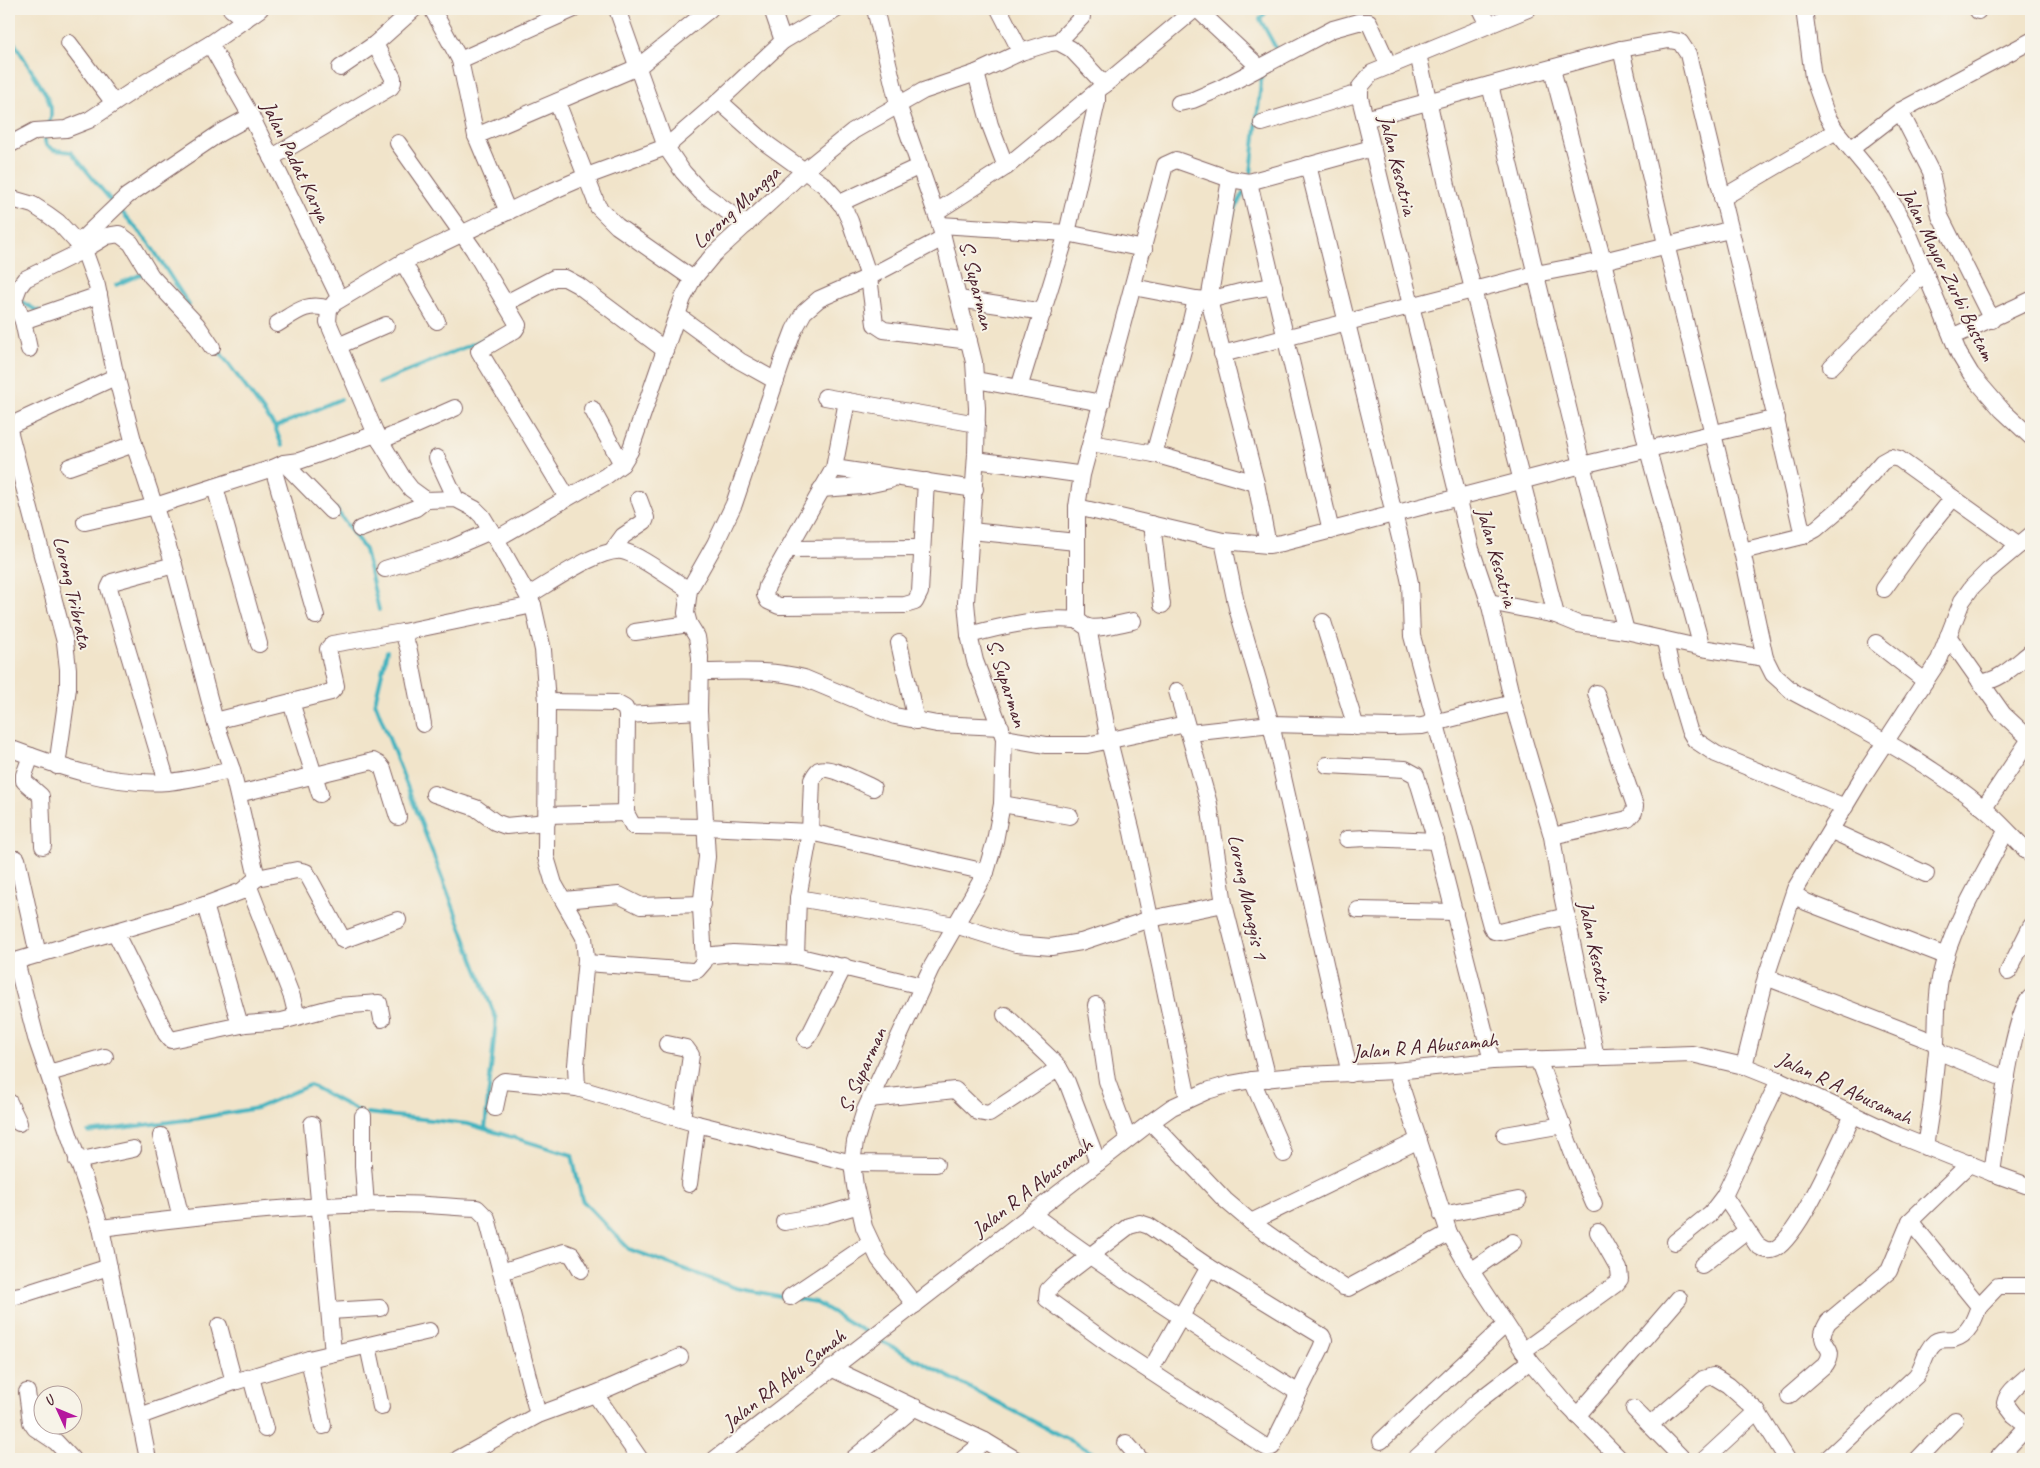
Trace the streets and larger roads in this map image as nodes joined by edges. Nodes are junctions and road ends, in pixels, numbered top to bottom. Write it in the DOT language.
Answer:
graph roads {
  1 [pos="230,9"];
  2 [pos="260,9"];
  3 [pos="414,9"];
  4 [pos="432,9"];
  5 [pos="574,9"];
  6 [pos="617,9"];
  7 [pos="772,9"];
  8 [pos="836,9"];
  9 [pos="875,9"];
  10 [pos="999,9"];
  11 [pos="1196,9"];
  12 [pos="1481,9"];
  13 [pos="1528,9"];
  14 [pos="1804,9"];
  15 [pos="706,10"];
  16 [pos="1082,17"];
  17 [pos="245,20"];
  18 [pos="1489,25"];
  19 [pos="783,41"];
  20 [pos="2031,41"];
  21 [pos="1058,42"];
  22 [pos="69,43"];
  23 [pos="210,44"];
  24 [pos="375,44"];
  25 [pos="1622,50"];
  26 [pos="1020,52"];
  27 [pos="1418,54"];
  28 [pos="460,60"];
  29 [pos="1389,66"];
  30 [pos="638,67"];
  31 [pos="340,68"];
  32 [pos="1260,68"];
  33 [pos="1552,69"];
  34 [pos="976,73"];
  35 [pos="1490,86"];
  36 [pos="1101,88"];
  37 [pos="1359,93"];
  38 [pos="719,101"];
  39 [pos="557,102"];
  40 [pos="1428,102"];
  41 [pos="1179,103"];
  42 [pos="114,104"];
  43 [pos="898,104"];
  44 [pos="1900,111"];
  45 [pos="251,116"];
  46 [pos="1365,119"];
  47 [pos="1262,123"];
  48 [pos="1836,131"];
  49 [pos="476,136"];
  50 [pos="398,143"];
  51 [pos="9,144"];
  52 [pos="666,146"];
  53 [pos="1372,148"];
  54 [pos="1852,148"];
  55 [pos="270,158"];
  56 [pos="1308,165"];
  57 [pos="920,166"];
  58 [pos="1006,167"];
  59 [pos="805,170"];
  60 [pos="587,176"];
  61 [pos="1230,179"];
  62 [pos="1249,182"];
  63 [pos="1722,198"];
  64 [pos="15,200"];
  65 [pos="840,203"];
  66 [pos="508,212"];
  67 [pos="9,213"];
  68 [pos="746,225"];
  69 [pos="940,225"];
  70 [pos="1729,230"];
  71 [pos="461,233"];
  72 [pos="1067,233"];
  73 [pos="1666,244"];
  74 [pos="81,246"];
  75 [pos="1144,249"];
  76 [pos="1603,261"];
  77 [pos="403,262"];
  78 [pos="1925,272"];
  79 [pos="1536,274"];
  80 [pos="869,277"];
  81 [pos="693,279"];
  82 [pos="1274,286"];
  83 [pos="1133,287"];
  84 [pos="1473,290"];
  85 [pos="99,295"];
  86 [pos="959,299"];
  87 [pos="1202,300"];
  88 [pos="2031,300"];
  89 [pos="506,303"];
  90 [pos="334,304"];
  91 [pos="1411,305"];
  92 [pos="1044,312"];
  93 [pos="677,315"];
  94 [pos="1992,320"];
  95 [pos="23,321"];
  96 [pos="1345,321"];
  97 [pos="437,322"];
  98 [pos="277,324"];
  99 [pos="386,325"];
  100 [pos="1285,336"];
  101 [pos="1952,336"];
  102 [pos="969,341"];
  103 [pos="212,346"];
  104 [pos="338,346"];
  105 [pos="29,349"];
  106 [pos="665,350"];
  107 [pos="1222,354"];
  108 [pos="1831,367"];
  109 [pos="117,376"];
  110 [pos="976,380"];
  111 [pos="776,381"];
  112 [pos="1019,388"];
  113 [pos="825,397"];
  114 [pos="847,401"];
  115 [pos="1102,402"];
  116 [pos="455,408"];
  117 [pos="592,409"];
  118 [pos="1777,418"];
  119 [pos="977,424"];
  120 [pos="9,426"];
  121 [pos="9,430"];
  122 [pos="1713,433"];
  123 [pos="2031,437"];
  124 [pos="378,438"];
  125 [pos="1091,443"];
  126 [pos="134,444"];
  127 [pos="1648,450"];
  128 [pos="1154,454"];
  129 [pos="437,458"];
  130 [pos="976,460"];
  131 [pos="622,464"];
  132 [pos="278,465"];
  133 [pos="1582,465"];
  134 [pos="69,467"];
  135 [pos="834,468"];
  136 [pos="1077,474"];
  137 [pos="904,477"];
  138 [pos="926,481"];
  139 [pos="1522,481"];
  140 [pos="1256,483"];
  141 [pos="215,487"];
  142 [pos="821,488"];
  143 [pos="975,489"];
  144 [pos="567,497"];
  145 [pos="1458,497"];
  146 [pos="1953,498"];
  147 [pos="456,499"];
  148 [pos="639,499"];
  149 [pos="426,500"];
  150 [pos="156,506"];
  151 [pos="1076,507"];
  152 [pos="331,511"];
  153 [pos="1393,514"];
  154 [pos="85,522"];
  155 [pos="1152,524"];
  156 [pos="360,529"];
  157 [pos="971,531"];
  158 [pos="1331,531"];
  159 [pos="494,535"];
  160 [pos="1803,536"];
  161 [pos="1223,541"];
  162 [pos="2027,541"];
  163 [pos="1076,542"];
  164 [pos="1268,545"];
  165 [pos="921,548"];
  166 [pos="788,549"];
  167 [pos="612,551"];
  168 [pos="1742,551"];
  169 [pos="174,566"];
  170 [pos="385,568"];
  171 [pos="1884,589"];
  172 [pos="689,590"];
  173 [pos="531,600"];
  174 [pos="1489,602"];
  175 [pos="1162,605"];
  176 [pos="1556,615"];
  177 [pos="316,616"];
  178 [pos="1133,621"];
  179 [pos="1324,622"];
  180 [pos="1082,623"];
  181 [pos="689,624"];
  182 [pos="1626,631"];
  183 [pos="403,632"];
  184 [pos="635,632"];
  185 [pos="969,635"];
  186 [pos="1948,636"];
  187 [pos="1665,641"];
  188 [pos="899,642"];
  189 [pos="1876,643"];
  190 [pos="259,644"];
  191 [pos="1702,648"];
  192 [pos="2031,652"];
  193 [pos="1765,658"];
  194 [pos="700,672"];
  195 [pos="1926,681"];
  196 [pos="1980,682"];
  197 [pos="1178,691"];
  198 [pos="1596,693"];
  199 [pos="292,702"];
  200 [pos="547,702"];
  201 [pos="1513,703"];
  202 [pos="699,711"];
  203 [pos="627,715"];
  204 [pos="215,721"];
  205 [pos="916,721"];
  206 [pos="1436,723"];
  207 [pos="423,724"];
  208 [pos="1271,724"];
  209 [pos="1356,727"];
  210 [pos="1188,728"];
  211 [pos="1003,733"];
  212 [pos="2029,736"];
  213 [pos="1109,741"];
  214 [pos="1886,741"];
  215 [pos="9,748"];
  216 [pos="31,756"];
  217 [pos="1327,765"];
  218 [pos="57,766"];
  219 [pos="232,770"];
  220 [pos="314,775"];
  221 [pos="167,782"];
  222 [pos="873,788"];
  223 [pos="238,794"];
  224 [pos="320,794"];
  225 [pos="434,794"];
  226 [pos="1002,804"];
  227 [pos="1845,807"];
  228 [pos="1984,808"];
  229 [pos="626,812"];
  230 [pos="1070,816"];
  231 [pos="398,817"];
  232 [pos="547,818"];
  233 [pos="705,827"];
  234 [pos="1832,831"];
  235 [pos="2006,831"];
  236 [pos="810,832"];
  237 [pos="1552,836"];
  238 [pos="1347,839"];
  239 [pos="1436,841"];
  240 [pos="43,846"];
  241 [pos="2031,855"];
  242 [pos="17,859"];
  243 [pos="986,872"];
  244 [pos="1926,874"];
  245 [pos="253,883"];
  246 [pos="1794,894"];
  247 [pos="798,898"];
  248 [pos="564,900"];
  249 [pos="702,904"];
  250 [pos="1224,904"];
  251 [pos="205,905"];
  252 [pos="1358,910"];
  253 [pos="1455,912"];
  254 [pos="1567,916"];
  255 [pos="1150,919"];
  256 [pos="398,920"];
  257 [pos="955,925"];
  258 [pos="2031,926"];
  259 [pos="115,932"];
  260 [pos="38,956"];
  261 [pos="704,956"];
  262 [pos="796,956"];
  263 [pos="1946,956"];
  264 [pos="13,962"];
  265 [pos="587,963"];
  266 [pos="844,966"];
  267 [pos="2008,972"];
  268 [pos="1766,977"];
  269 [pos="922,986"];
  270 [pos="2031,997"];
  271 [pos="1096,1005"];
  272 [pos="1005,1015"];
  273 [pos="297,1017"];
  274 [pos="382,1019"];
  275 [pos="240,1025"];
  276 [pos="806,1039"];
  277 [pos="667,1044"];
  278 [pos="1936,1047"];
  279 [pos="105,1057"];
  280 [pos="1596,1057"];
  281 [pos="1538,1059"];
  282 [pos="1492,1061"];
  283 [pos="1744,1066"];
  284 [pos="1059,1068"];
  285 [pos="1396,1071"];
  286 [pos="49,1073"];
  287 [pos="1350,1074"];
  288 [pos="2007,1078"];
  289 [pos="1260,1080"];
  290 [pos="1779,1080"];
  291 [pos="577,1088"];
  292 [pos="870,1099"];
  293 [pos="1188,1099"];
  294 [pos="9,1102"];
  295 [pos="495,1108"];
  296 [pos="1853,1115"];
  297 [pos="363,1116"];
  298 [pos="690,1121"];
  299 [pos="19,1122"];
  300 [pos="1151,1122"];
  301 [pos="312,1124"];
  302 [pos="1563,1125"];
  303 [pos="1505,1135"];
  304 [pos="161,1136"];
  305 [pos="1128,1139"];
  306 [pos="1419,1140"];
  307 [pos="1925,1147"];
  308 [pos="133,1149"];
  309 [pos="1284,1154"];
  310 [pos="77,1161"];
  311 [pos="1098,1163"];
  312 [pos="1970,1163"];
  313 [pos="852,1164"];
  314 [pos="936,1164"];
  315 [pos="1992,1173"];
  316 [pos="689,1184"];
  317 [pos="2031,1187"];
  318 [pos="1724,1196"];
  319 [pos="1518,1200"];
  320 [pos="1594,1204"];
  321 [pos="366,1205"];
  322 [pos="859,1205"];
  323 [pos="320,1206"];
  324 [pos="1032,1214"];
  325 [pos="1442,1215"];
  326 [pos="181,1218"];
  327 [pos="1910,1221"];
  328 [pos="784,1222"];
  329 [pos="1251,1222"];
  330 [pos="101,1228"];
  331 [pos="1746,1230"];
  332 [pos="1598,1232"];
  333 [pos="1449,1233"];
  334 [pos="1513,1242"];
  335 [pos="1675,1242"];
  336 [pos="870,1243"];
  337 [pos="1090,1257"];
  338 [pos="1702,1265"];
  339 [pos="109,1267"];
  340 [pos="1209,1267"];
  341 [pos="582,1270"];
  342 [pos="1471,1271"];
  343 [pos="501,1272"];
  344 [pos="2031,1286"];
  345 [pos="790,1296"];
  346 [pos="9,1297"];
  347 [pos="1679,1298"];
  348 [pos="915,1305"];
  349 [pos="1979,1306"];
  350 [pos="380,1308"];
  351 [pos="330,1311"];
  352 [pos="1180,1317"];
  353 [pos="1506,1324"];
  354 [pos="219,1326"];
  355 [pos="429,1331"];
  356 [pos="873,1337"];
  357 [pos="368,1346"];
  358 [pos="333,1353"];
  359 [pos="1526,1356"];
  360 [pos="680,1357"];
  361 [pos="309,1359"];
  362 [pos="831,1368"];
  363 [pos="1150,1371"];
  364 [pos="2031,1373"];
  365 [pos="251,1377"];
  366 [pos="234,1382"];
  367 [pos="27,1392"];
  368 [pos="1299,1393"];
  369 [pos="595,1394"];
  370 [pos="1789,1396"];
  371 [pos="380,1407"];
  372 [pos="915,1408"];
  373 [pos="1634,1409"];
  374 [pos="1757,1411"];
  375 [pos="538,1415"];
  376 [pos="140,1416"];
  377 [pos="1577,1416"];
  378 [pos="1955,1420"];
  379 [pos="1650,1425"];
  380 [pos="2030,1425"];
  381 [pos="323,1426"];
  382 [pos="265,1430"];
  383 [pos="1381,1441"];
  384 [pos="985,1442"];
  385 [pos="1126,1443"];
  386 [pos="1828,1458"];
  387 [pos="72,1459"];
  388 [pos="148,1459"];
  389 [pos="458,1459"];
  390 [pos="640,1459"];
  391 [pos="715,1459"];
  392 [pos="853,1459"];
  393 [pos="962,1459"];
  394 [pos="1015,1459"];
  395 [pos="1140,1459"];
  396 [pos="1415,1459"];
  397 [pos="1620,1459"];
  398 [pos="1683,1459"];
  399 [pos="1705,1459"];
  400 [pos="1787,1459"];
  401 [pos="1918,1459"];
  402 [pos="1997,1459"];
  1 -- 17 [label="street"];
  2 -- 17 [label="street"];
  3 -- 24 [label="street"];
  4 -- 28 [label="street"];
  5 -- 28 [label="street"];
  6 -- 30 [label="street"];
  7 -- 19 [label="street"];
  8 -- 19 [label="street"];
  9 -- 43 [label="street, S. Suparman"];
  10 -- 26 [label="street"];
  11 -- 32 [label="street"];
  11 -- 36 [label="street"];
  12 -- 18 [label="street"];
  13 -- 18 [label="street"];
  14 -- 48 [label="street, Jalan Mayor Zurbi Bustam"];
  15 -- 30 [label="street"];
  16 -- 21 [label="street"];
  17 -- 23 [label="street"];
  18 -- 27 [label="street"];
  19 -- 38 [label="street"];
  20 -- 44 [label="street"];
  21 -- 26 [label="street, Lorong Mangga"];
  21 -- 36 [label="street"];
  22 -- 42 [label="street"];
  23 -- 42 [label="street"];
  23 -- 45 [label="street, Jalan Padat Karya"];
  24 -- 31 [label="street"];
  24 -- 55 [label="street"];
  25 -- 33 [label="street"];
  25 -- 63 [label="street"];
  25 -- 73 [label="street"];
  26 -- 34 [label="street, Lorong Mangga"];
  27 -- 29 [label="street"];
  27 -- 40 [label="street"];
  28 -- 49 [label="street"];
  29 -- 32 [label="street"];
  29 -- 37 [label="street, Jalan Kesatria"];
  30 -- 39 [label="street"];
  30 -- 52 [label="street"];
  32 -- 41 [label="street"];
  33 -- 35 [label="street"];
  33 -- 76 [label="street"];
  34 -- 43 [label="street, Lorong Mangga"];
  34 -- 58 [label="street"];
  35 -- 40 [label="street"];
  35 -- 79 [label="street"];
  36 -- 58 [label="street"];
  36 -- 72 [label="street"];
  37 -- 46 [label="street, Jalan Kesatria"];
  37 -- 47 [label="street"];
  38 -- 52 [label="street"];
  38 -- 59 [label="street"];
  39 -- 49 [label="street"];
  39 -- 60 [label="street"];
  40 -- 46 [label="street"];
  40 -- 84 [label="street"];
  42 -- 51 [label="street"];
  43 -- 57 [label="street, S. Suparman"];
  43 -- 59 [label="street, Lorong Mangga"];
  44 -- 54 [label="street"];
  44 -- 94 [label="street"];
  45 -- 55 [label="street, Jalan Padat Karya"];
  45 -- 74 [label="street"];
  46 -- 53 [label="street, Jalan Kesatria"];
  48 -- 54 [label="street, Jalan Mayor Zurbi Bustam"];
  48 -- 63 [label="street"];
  49 -- 66 [label="street"];
  50 -- 71 [label="street"];
  52 -- 60 [label="street"];
  52 -- 68 [label="street"];
  53 -- 56 [label="street"];
  53 -- 91 [label="street, Jalan Kesatria"];
  54 -- 78 [label="street, Jalan Mayor Zurbi Bustam"];
  55 -- 90 [label="street, Jalan Padat Karya"];
  56 -- 62 [label="street"];
  56 -- 96 [label="street"];
  57 -- 65 [label="street"];
  57 -- 69 [label="street, S. Suparman"];
  58 -- 69 [label="street"];
  59 -- 65 [label="street"];
  59 -- 68 [label="street, Lorong Mangga"];
  60 -- 66 [label="street"];
  60 -- 81 [label="street"];
  61 -- 62 [label="street"];
  61 -- 75 [label="street"];
  61 -- 87 [label="street"];
  62 -- 82 [label="street"];
  63 -- 70 [label="street"];
  64 -- 67 [label="street"];
  64 -- 74 [label="street"];
  65 -- 80 [label="street"];
  66 -- 71 [label="street"];
  68 -- 81 [label="street, Lorong Mangga"];
  69 -- 72 [label="street"];
  69 -- 80 [label="street"];
  69 -- 86 [label="street, S. Suparman"];
  70 -- 73 [label="street"];
  70 -- 118 [label="street"];
  71 -- 77 [label="street"];
  71 -- 89 [label="street"];
  72 -- 75 [label="street"];
  72 -- 92 [label="street"];
  73 -- 76 [label="street"];
  73 -- 122 [label="street"];
  74 -- 85 [label="street"];
  74 -- 95 [label="street"];
  74 -- 103 [label="street"];
  75 -- 83 [label="street"];
  76 -- 79 [label="street"];
  76 -- 127 [label="street"];
  77 -- 90 [label="street"];
  77 -- 97 [label="street"];
  78 -- 101 [label="street, Jalan Mayor Zurbi Bustam"];
  78 -- 108 [label="street"];
  79 -- 84 [label="street"];
  79 -- 133 [label="street"];
  80 -- 102 [label="street"];
  80 -- 111 [label="street"];
  81 -- 93 [label="street, Lorong Mangga"];
  82 -- 87 [label="street"];
  82 -- 100 [label="street"];
  83 -- 87 [label="street"];
  83 -- 115 [label="street"];
  84 -- 91 [label="street"];
  84 -- 139 [label="street"];
  85 -- 95 [label="street"];
  85 -- 109 [label="street"];
  86 -- 92 [label="street"];
  86 -- 102 [label="street, S. Suparman"];
  87 -- 107 [label="street"];
  87 -- 128 [label="street"];
  88 -- 94 [label="street"];
  89 -- 106 [label="street"];
  89 -- 144 [label="street"];
  90 -- 98 [label="street"];
  90 -- 104 [label="street, Jalan Padat Karya"];
  91 -- 96 [label="street"];
  91 -- 145 [label="street, Jalan Kesatria"];
  92 -- 112 [label="street"];
  93 -- 106 [label="street, Lorong Mangga"];
  93 -- 111 [label="street"];
  94 -- 101 [label="street"];
  95 -- 105 [label="street"];
  96 -- 100 [label="street"];
  96 -- 153 [label="street"];
  99 -- 104 [label="street"];
  100 -- 107 [label="street"];
  100 -- 158 [label="street"];
  101 -- 123 [label="street, Jalan Mayor Zurbi Bustam"];
  102 -- 110 [label="street, S. Suparman"];
  104 -- 124 [label="street, Jalan Padat Karya"];
  106 -- 131 [label="street, Lorong Mangga"];
  107 -- 140 [label="street"];
  109 -- 120 [label="street"];
  109 -- 126 [label="street"];
  110 -- 112 [label="street"];
  110 -- 119 [label="street, S. Suparman"];
  111 -- 172 [label="street"];
  112 -- 115 [label="street"];
  113 -- 114 [label="street"];
  114 -- 119 [label="street"];
  114 -- 135 [label="street"];
  115 -- 125 [label="street"];
  116 -- 124 [label="street"];
  117 -- 131 [label="street"];
  118 -- 122 [label="street"];
  118 -- 160 [label="street"];
  119 -- 130 [label="street, S. Suparman"];
  121 -- 218 [label="street, Lorong Tribrata"];
  122 -- 127 [label="street"];
  122 -- 168 [label="street"];
  124 -- 132 [label="street"];
  124 -- 149 [label="street, Jalan Padat Karya"];
  125 -- 128 [label="street"];
  125 -- 151 [label="street"];
  126 -- 134 [label="street"];
  126 -- 150 [label="street"];
  127 -- 133 [label="street"];
  127 -- 191 [label="street"];
  128 -- 140 [label="street"];
  129 -- 147 [label="street"];
  130 -- 136 [label="street"];
  130 -- 143 [label="street, S. Suparman"];
  131 -- 144 [label="street, Lorong Mangga"];
  132 -- 141 [label="street"];
  132 -- 152 [label="street"];
  132 -- 177 [label="street"];
  133 -- 139 [label="street"];
  133 -- 182 [label="street"];
  135 -- 137 [label="street"];
  135 -- 142 [label="street"];
  137 -- 138 [label="street"];
  137 -- 142 [label="street"];
  138 -- 143 [label="street"];
  138 -- 165 [label="street"];
  139 -- 145 [label="street"];
  139 -- 176 [label="street"];
  140 -- 164 [label="street"];
  141 -- 150 [label="street"];
  141 -- 190 [label="street"];
  142 -- 166 [label="street"];
  143 -- 157 [label="street, S. Suparman"];
  144 -- 159 [label="street, Lorong Mangga"];
  145 -- 153 [label="street"];
  145 -- 174 [label="street, Jalan Kesatria"];
  146 -- 160 [label="street"];
  146 -- 162 [label="street"];
  146 -- 171 [label="street"];
  147 -- 149 [label="street"];
  147 -- 159 [label="street"];
  148 -- 167 [label="street"];
  149 -- 156 [label="street"];
  150 -- 154 [label="street"];
  150 -- 169 [label="street"];
  151 -- 155 [label="street"];
  151 -- 163 [label="street"];
  153 -- 158 [label="street"];
  153 -- 206 [label="street"];
  155 -- 161 [label="street"];
  155 -- 175 [label="street"];
  157 -- 163 [label="street"];
  157 -- 185 [label="street, S. Suparman"];
  158 -- 164 [label="street"];
  159 -- 170 [label="street, Lorong Mangga"];
  159 -- 173 [label="street"];
  160 -- 168 [label="street"];
  161 -- 164 [label="street"];
  161 -- 208 [label="street"];
  162 -- 186 [label="street"];
  163 -- 180 [label="street"];
  165 -- 166 [label="street"];
  165 -- 166 [label="street"];
  167 -- 172 [label="street"];
  167 -- 173 [label="street"];
  168 -- 193 [label="street"];
  169 -- 204 [label="street"];
  169 -- 221 [label="street"];
  172 -- 181 [label="street"];
  173 -- 183 [label="street"];
  173 -- 200 [label="street"];
  174 -- 176 [label="street"];
  174 -- 201 [label="street, Jalan Kesatria"];
  176 -- 182 [label="street"];
  178 -- 180 [label="street"];
  179 -- 209 [label="street"];
  180 -- 185 [label="street"];
  180 -- 213 [label="street"];
  181 -- 184 [label="street"];
  181 -- 194 [label="street"];
  182 -- 187 [label="street"];
  183 -- 199 [label="street"];
  183 -- 207 [label="street"];
  185 -- 211 [label="street, S. Suparman"];
  186 -- 195 [label="street"];
  186 -- 196 [label="street"];
  187 -- 191 [label="street"];
  187 -- 227 [label="street"];
  188 -- 205 [label="street"];
  189 -- 195 [label="street"];
  191 -- 193 [label="street"];
  192 -- 196 [label="street"];
  193 -- 214 [label="street"];
  194 -- 202 [label="street"];
  194 -- 205 [label="street"];
  195 -- 214 [label="street"];
  196 -- 212 [label="street"];
  197 -- 210 [label="street, Lorong Manggis 1"];
  198 -- 237 [label="street"];
  199 -- 204 [label="street"];
  199 -- 220 [label="street"];
  200 -- 203 [label="street"];
  200 -- 232 [label="street"];
  201 -- 206 [label="street"];
  201 -- 237 [label="street, Jalan Kesatria"];
  202 -- 203 [label="street"];
  202 -- 233 [label="street"];
  203 -- 229 [label="street"];
  204 -- 219 [label="street"];
  205 -- 211 [label="street"];
  206 -- 209 [label="street"];
  206 -- 254 [label="street"];
  208 -- 209 [label="street"];
  208 -- 210 [label="street"];
  208 -- 287 [label="street"];
  210 -- 213 [label="street"];
  210 -- 250 [label="street, Lorong Manggis 1"];
  211 -- 213 [label="street"];
  211 -- 226 [label="street, S. Suparman"];
  212 -- 228 [label="street"];
  213 -- 255 [label="street"];
  214 -- 227 [label="street"];
  214 -- 228 [label="street"];
  215 -- 216 [label="street"];
  216 -- 218 [label="street"];
  216 -- 240 [label="street"];
  217 -- 239 [label="street"];
  218 -- 221 [label="street"];
  219 -- 221 [label="street"];
  219 -- 223 [label="street"];
  220 -- 223 [label="street"];
  220 -- 224 [label="street"];
  220 -- 231 [label="street"];
  222 -- 236 [label="street"];
  223 -- 245 [label="street"];
  225 -- 232 [label="street"];
  226 -- 230 [label="street"];
  226 -- 243 [label="street, S. Suparman"];
  227 -- 234 [label="street"];
  228 -- 235 [label="street"];
  229 -- 232 [label="street"];
  229 -- 233 [label="street"];
  232 -- 248 [label="street"];
  233 -- 236 [label="street"];
  233 -- 249 [label="street"];
  234 -- 244 [label="street"];
  234 -- 246 [label="street"];
  235 -- 241 [label="street"];
  235 -- 263 [label="street"];
  236 -- 243 [label="street"];
  236 -- 247 [label="street"];
  237 -- 254 [label="street, Jalan Kesatria"];
  238 -- 239 [label="street"];
  239 -- 253 [label="street"];
  242 -- 260 [label="street"];
  243 -- 257 [label="street, S. Suparman"];
  245 -- 251 [label="street"];
  245 -- 256 [label="street"];
  245 -- 273 [label="street"];
  246 -- 263 [label="street"];
  246 -- 268 [label="street"];
  247 -- 257 [label="street"];
  247 -- 262 [label="street"];
  248 -- 249 [label="street"];
  248 -- 265 [label="street"];
  249 -- 261 [label="street"];
  250 -- 255 [label="street"];
  250 -- 289 [label="street, Lorong Manggis 1"];
  251 -- 259 [label="street"];
  251 -- 275 [label="street"];
  252 -- 253 [label="street"];
  253 -- 282 [label="street"];
  254 -- 280 [label="street, Jalan Kesatria"];
  255 -- 257 [label="street"];
  255 -- 293 [label="street"];
  257 -- 269 [label="street, S. Suparman"];
  258 -- 267 [label="street"];
  259 -- 260 [label="street"];
  259 -- 275 [label="street"];
  260 -- 264 [label="street"];
  261 -- 262 [label="street"];
  261 -- 265 [label="street"];
  262 -- 266 [label="street"];
  263 -- 278 [label="street"];
  264 -- 286 [label="street"];
  265 -- 291 [label="street"];
  266 -- 269 [label="street"];
  266 -- 276 [label="street"];
  268 -- 278 [label="street"];
  268 -- 283 [label="street"];
  269 -- 292 [label="street, S. Suparman"];
  270 -- 288 [label="street"];
  271 -- 305 [label="street"];
  272 -- 284 [label="street"];
  273 -- 274 [label="street"];
  273 -- 275 [label="street"];
  277 -- 298 [label="street"];
  278 -- 288 [label="street"];
  278 -- 307 [label="street"];
  279 -- 286 [label="street"];
  280 -- 281 [label="street, Jalan R A Abusamah"];
  280 -- 283 [label="street, Jalan R A Abusamah"];
  281 -- 282 [label="street, Jalan R A Abusamah"];
  281 -- 302 [label="street"];
  282 -- 285 [label="street, Jalan R A Abusamah"];
  283 -- 290 [label="street, Jalan R A Abusamah"];
  284 -- 292 [label="street"];
  284 -- 311 [label="street"];
  285 -- 287 [label="street, Jalan R A Abusamah"];
  285 -- 306 [label="street"];
  286 -- 310 [label="street"];
  287 -- 289 [label="street, Jalan R A Abusamah"];
  288 -- 315 [label="street"];
  289 -- 293 [label="street, Jalan R A Abusamah"];
  289 -- 309 [label="street, Lorong Manggis 1"];
  290 -- 296 [label="street, Jalan R A Abusamah"];
  290 -- 318 [label="street"];
  291 -- 295 [label="street"];
  291 -- 298 [label="street"];
  292 -- 313 [label="street, S. Suparman"];
  293 -- 300 [label="street, Jalan R A Abusamah"];
  294 -- 299 [label="street"];
  296 -- 307 [label="street, Jalan R A Abusamah"];
  296 -- 331 [label="street"];
  297 -- 321 [label="street"];
  298 -- 313 [label="street"];
  298 -- 316 [label="street"];
  300 -- 305 [label="street, Jalan R A Abusamah"];
  300 -- 329 [label="street"];
  301 -- 323 [label="street"];
  302 -- 303 [label="street"];
  302 -- 320 [label="street"];
  304 -- 326 [label="street"];
  305 -- 311 [label="street, Jalan R A Abusamah"];
  306 -- 325 [label="street"];
  306 -- 329 [label="street"];
  307 -- 312 [label="street, Jalan R A Abusamah"];
  308 -- 310 [label="street"];
  310 -- 330 [label="street"];
  311 -- 324 [label="street, Jalan R A Abusamah"];
  312 -- 315 [label="street, Jalan R A Abusamah"];
  312 -- 327 [label="street"];
  313 -- 314 [label="street"];
  313 -- 322 [label="street, S. Suparman"];
  315 -- 317 [label="street, Jalan R A Abusamah"];
  318 -- 331 [label="street"];
  318 -- 335 [label="street"];
  319 -- 325 [label="street"];
  321 -- 323 [label="street"];
  321 -- 343 [label="street"];
  322 -- 328 [label="street"];
  322 -- 336 [label="street, S. Suparman"];
  323 -- 326 [label="street"];
  323 -- 351 [label="street"];
  324 -- 337 [label="street"];
  324 -- 348 [label="street, Jalan R A Abusamah"];
  325 -- 333 [label="street"];
  326 -- 330 [label="street"];
  327 -- 349 [label="street"];
  327 -- 370 [label="street"];
  329 -- 333 [label="street"];
  330 -- 339 [label="street"];
  331 -- 338 [label="street"];
  332 -- 359 [label="street"];
  333 -- 342 [label="street"];
  334 -- 342 [label="street"];
  336 -- 345 [label="street"];
  336 -- 348 [label="street, S. Suparman"];
  337 -- 340 [label="street"];
  337 -- 352 [label="street"];
  337 -- 363 [label="street"];
  339 -- 346 [label="street"];
  339 -- 376 [label="street"];
  340 -- 352 [label="street"];
  340 -- 368 [label="street"];
  341 -- 343 [label="street"];
  342 -- 353 [label="street"];
  343 -- 375 [label="street"];
  344 -- 349 [label="street"];
  347 -- 377 [label="street"];
  348 -- 356 [label="street, Jalan R A Abusamah"];
  349 -- 386 [label="street"];
  350 -- 351 [label="street"];
  351 -- 358 [label="street"];
  352 -- 363 [label="street"];
  352 -- 368 [label="street"];
  353 -- 359 [label="street"];
  353 -- 383 [label="street"];
  354 -- 366 [label="street"];
  355 -- 357 [label="street"];
  356 -- 362 [label="street, Jalan RA Abu Samah"];
  357 -- 358 [label="street"];
  357 -- 371 [label="street"];
  358 -- 361 [label="street"];
  359 -- 377 [label="street"];
  359 -- 396 [label="street"];
  360 -- 369 [label="street"];
  361 -- 365 [label="street"];
  361 -- 381 [label="street"];
  362 -- 372 [label="street"];
  362 -- 391 [label="street, Jalan RA Abu Samah"];
  363 -- 368 [label="street"];
  364 -- 380 [label="street"];
  365 -- 366 [label="street"];
  365 -- 382 [label="street"];
  366 -- 376 [label="street"];
  367 -- 387 [label="street"];
  369 -- 375 [label="street"];
  369 -- 390 [label="street"];
  372 -- 384 [label="street"];
  372 -- 392 [label="street"];
  373 -- 379 [label="street"];
  374 -- 379 [label="street"];
  374 -- 399 [label="street"];
  374 -- 400 [label="street"];
  375 -- 389 [label="street"];
  376 -- 388 [label="street"];
  377 -- 397 [label="street"];
  378 -- 401 [label="street"];
  379 -- 398 [label="street"];
  380 -- 402 [label="street"];
  384 -- 393 [label="street"];
  384 -- 394 [label="street"];
  385 -- 395 [label="street"];
}
